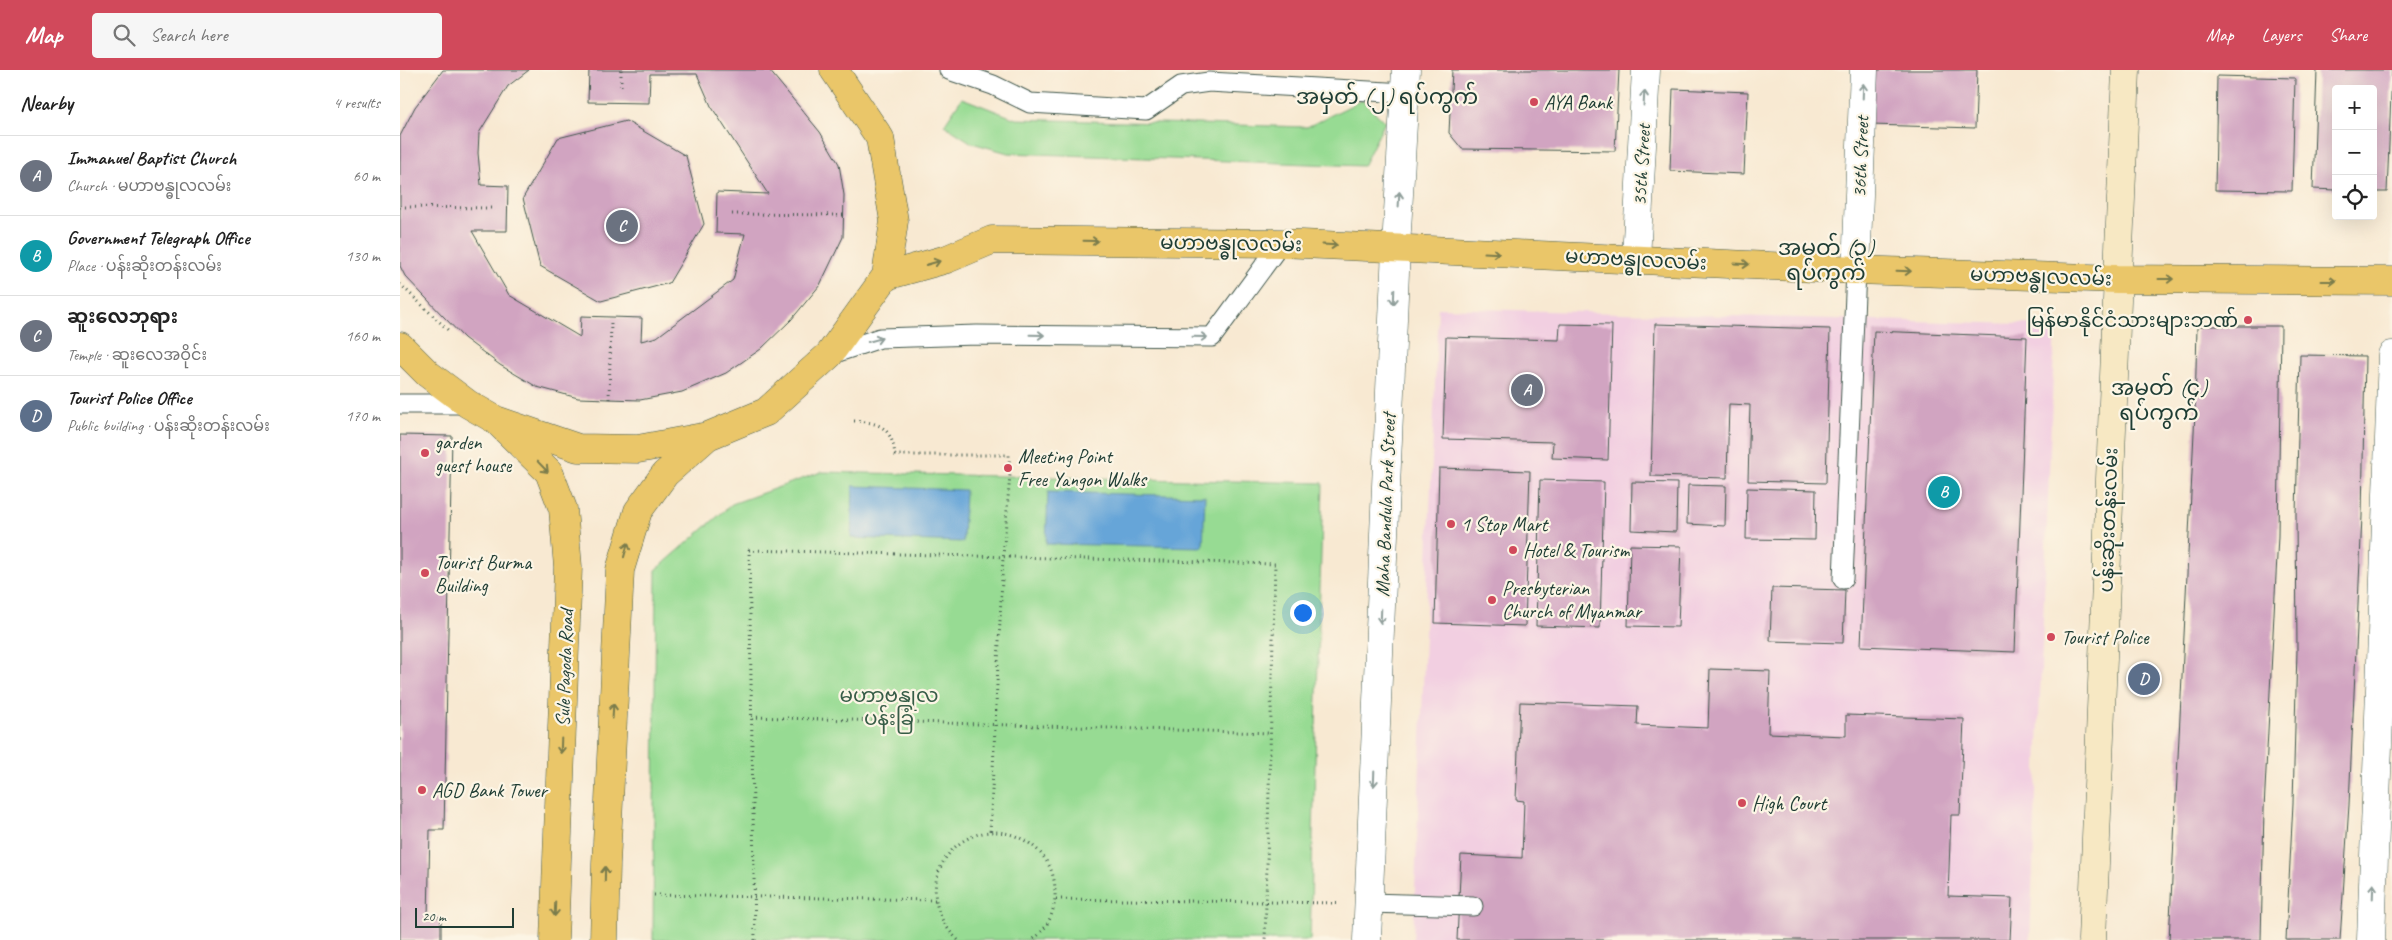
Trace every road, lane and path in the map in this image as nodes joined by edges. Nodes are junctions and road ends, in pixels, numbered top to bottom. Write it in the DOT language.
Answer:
graph roads {
  1 [pos="621,70"];
  2 [pos="834,70"];
  3 [pos="948,70"];
  4 [pos="1646,70"];
  5 [pos="1864,70"];
  6 [pos="2126,70"];
  7 [pos="1406,82"];
  8 [pos="621,87"];
  9 [pos="400,207"];
  10 [pos="492,208"];
  11 [pos="732,214"];
  12 [pos="844,215"];
  13 [pos="1281,242"];
  14 [pos="1637,247"];
  15 [pos="1396,248"];
  16 [pos="1856,257"];
  17 [pos="886,276"];
  18 [pos="2117,279"];
  19 [pos="2392,281"];
  20 [pos="400,284"];
  21 [pos="611,322"];
  22 [pos="450,332"];
  23 [pos="400,346"];
  24 [pos="828,355"];
  25 [pos="2392,355"];
  26 [pos="609,399"];
  27 [pos="400,404"];
  28 [pos="468,404"];
  29 [pos="496,420"];
  30 [pos="854,421"];
  31 [pos="708,436"];
  32 [pos="1003,557"];
  33 [pos="1843,580"];
  34 [pos="752,717"];
  35 [pos="995,725"];
  36 [pos="1270,733"];
  37 [pos="990,833"];
  38 [pos="654,895"];
  39 [pos="755,897"];
  40 [pos="1056,899"];
  41 [pos="936,900"];
  42 [pos="1266,902"];
  43 [pos="1369,903"];
  44 [pos="1474,906"];
  45 [pos="554,940"];
  46 [pos="604,940"];
  47 [pos="755,940"];
  48 [pos="958,940"];
  49 [pos="1032,940"];
  50 [pos="1265,940"];
  51 [pos="1367,940"];
  52 [pos="2092,940"];
  53 [pos="2371,940"];
  1 -- 8 [label="path"];
  2 -- 17 [label="main road"];
  3 -- 7 [label="lane"];
  14 -- 4 [label="street, 35th Street, one-way"];
  16 -- 5 [label="street, 36th Street, one-way"];
  6 -- 18 [label="main road, ပန်းဆိုးတန်းလမ်း"];
  15 -- 7 [label="street, Maha Bandula Park Street, one-way"];
  9 -- 10 [label="path"];
  11 -- 12 [label="path"];
  13 -- 15 [label="main road, မဟာဗန္ဓုလလမ်း, one-way"];
  17 -- 13 [label="main road, မဟာဗန္ဓုလလမ်း, one-way"];
  24 -- 13 [label="lane, one-way"];
  15 -- 14 [label="main road, မဟာဗန္ဓုလလမ်း, one-way"];
  14 -- 16 [label="main road, မဟာဗန္ဓုလလမ်း, one-way"];
  15 -- 43 [label="street, Maha Bandula Park Street, one-way"];
  16 -- 18 [label="main road, မဟာဗန္ဓုလလမ်း, one-way"];
  16 -- 33 [label="lane"];
  17 -- 24 [label="main road"];
  18 -- 19 [label="main road, မဟာဗန္ဓုလလမ်း, one-way"];
  18 -- 52 [label="main road, ပန်းဆိုးတန်းလမ်း"];
  20 -- 22 [label="path"];
  21 -- 26 [label="path"];
  23 -- 28 [label="main road"];
  24 -- 31 [label="main road"];
  53 -- 25 [label="street, one-way"];
  27 -- 28 [label="lane"];
  28 -- 29 [label="main road"];
  29 -- 31 [label="main road"];
  29 -- 45 [label="main road, Sule Pagoda Road, one-way"];
  30 -- 32 [label="path"];
  46 -- 31 [label="main road, one-way"];
  32 -- 34 [label="path"];
  32 -- 35 [label="path"];
  32 -- 36 [label="path"];
  34 -- 35 [label="path"];
  34 -- 39 [label="path"];
  35 -- 36 [label="path"];
  35 -- 37 [label="path"];
  36 -- 42 [label="path"];
  37 -- 40 [label="path"];
  37 -- 41 [label="path"];
  38 -- 39 [label="path"];
  39 -- 41 [label="path"];
  39 -- 47 [label="path"];
  40 -- 42 [label="path"];
  40 -- 49 [label="path"];
  41 -- 48 [label="path"];
  42 -- 43 [label="path"];
  42 -- 50 [label="path"];
  43 -- 44 [label="lane"];
  43 -- 51 [label="street, Maha Bandula Park Street"];
}
